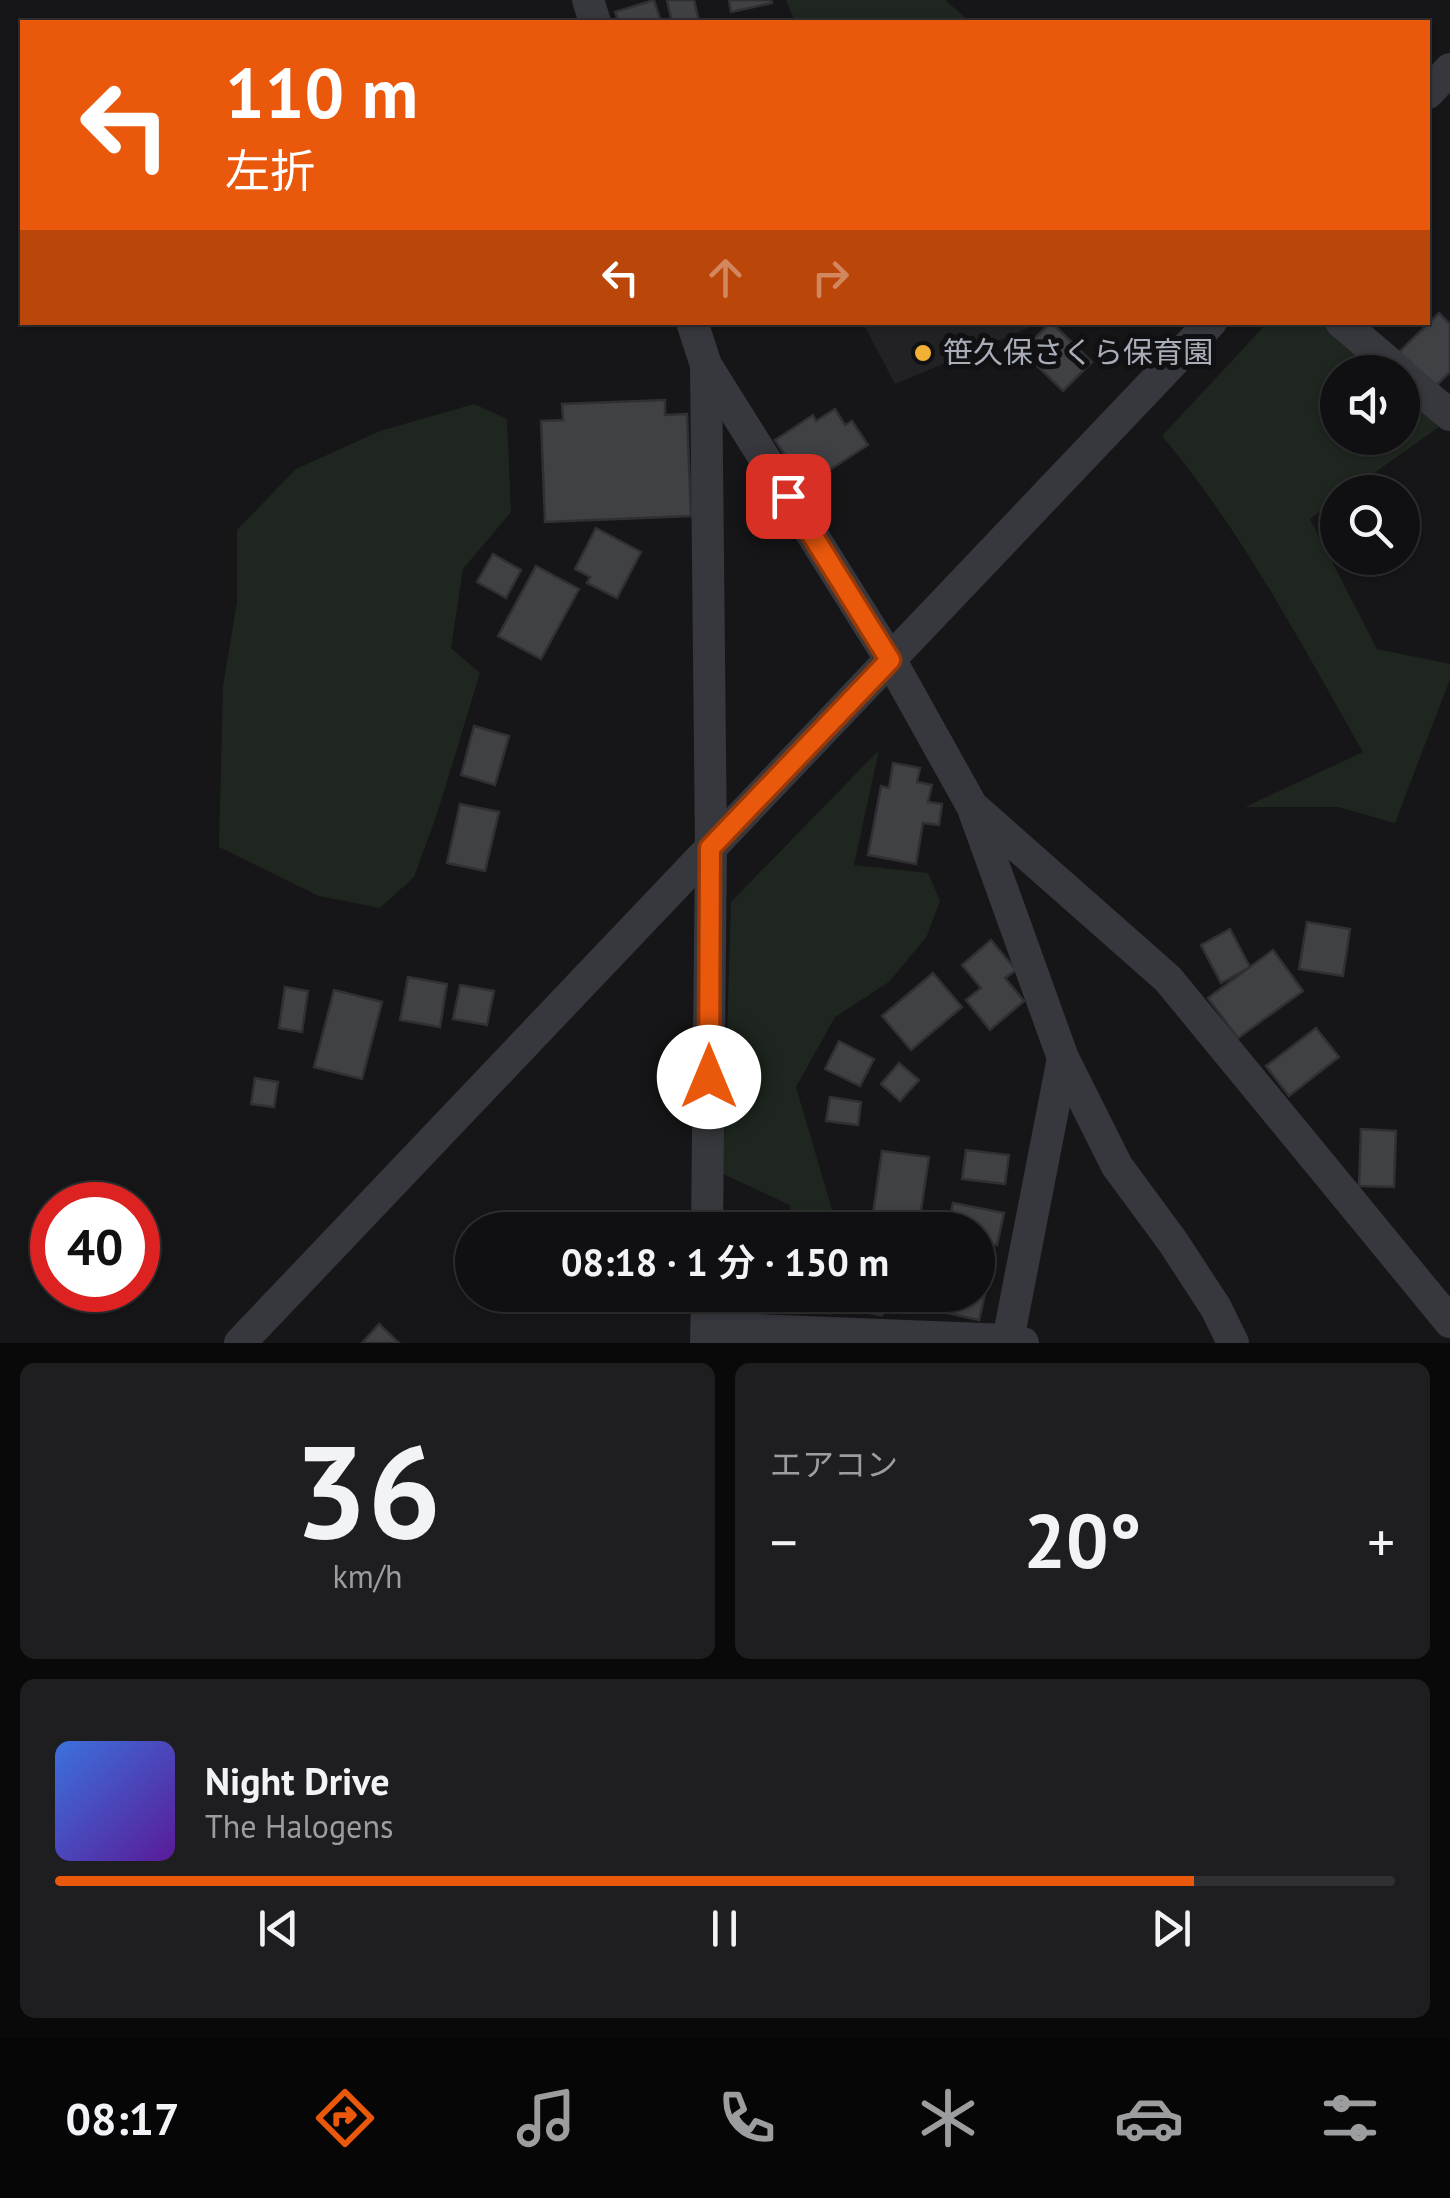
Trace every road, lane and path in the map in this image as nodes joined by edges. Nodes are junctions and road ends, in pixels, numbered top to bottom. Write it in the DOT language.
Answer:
graph roads {
  1 [pos="1450,70"];
  2 [pos="1430,91"];
  3 [pos="693,325"];
  4 [pos="1208,325"];
  5 [pos="1344,325"];
  6 [pos="1379,355"];
  7 [pos="706,365"];
  8 [pos="1420,390"];
  9 [pos="1450,415"];
  10 [pos="890,660"];
  11 [pos="972,806"];
  12 [pos="710,848"];
  13 [pos="1064,1058"];
  14 [pos="708,1212"];
  15 [pos="1450,1322"];
  16 [pos="707,1336"];
  17 [pos="1016,1342"];
  18 [pos="240,1343"];
  19 [pos="1233,1343"];
  1 -- 2 [label="street"];
  3 -- 7 [label="street"];
  4 -- 10 [label="street"];
  5 -- 6 [label="street"];
  7 -- 10 [label="street"];
  7 -- 12 [label="street"];
  8 -- 9 [label="street"];
  10 -- 11 [label="street"];
  10 -- 12 [label="street"];
  11 -- 13 [label="street"];
  11 -- 15 [label="street"];
  12 -- 14 [label="street"];
  12 -- 18 [label="street"];
  13 -- 17 [label="street"];
  13 -- 19 [label="street"];
  16 -- 17 [label="street"];
}
